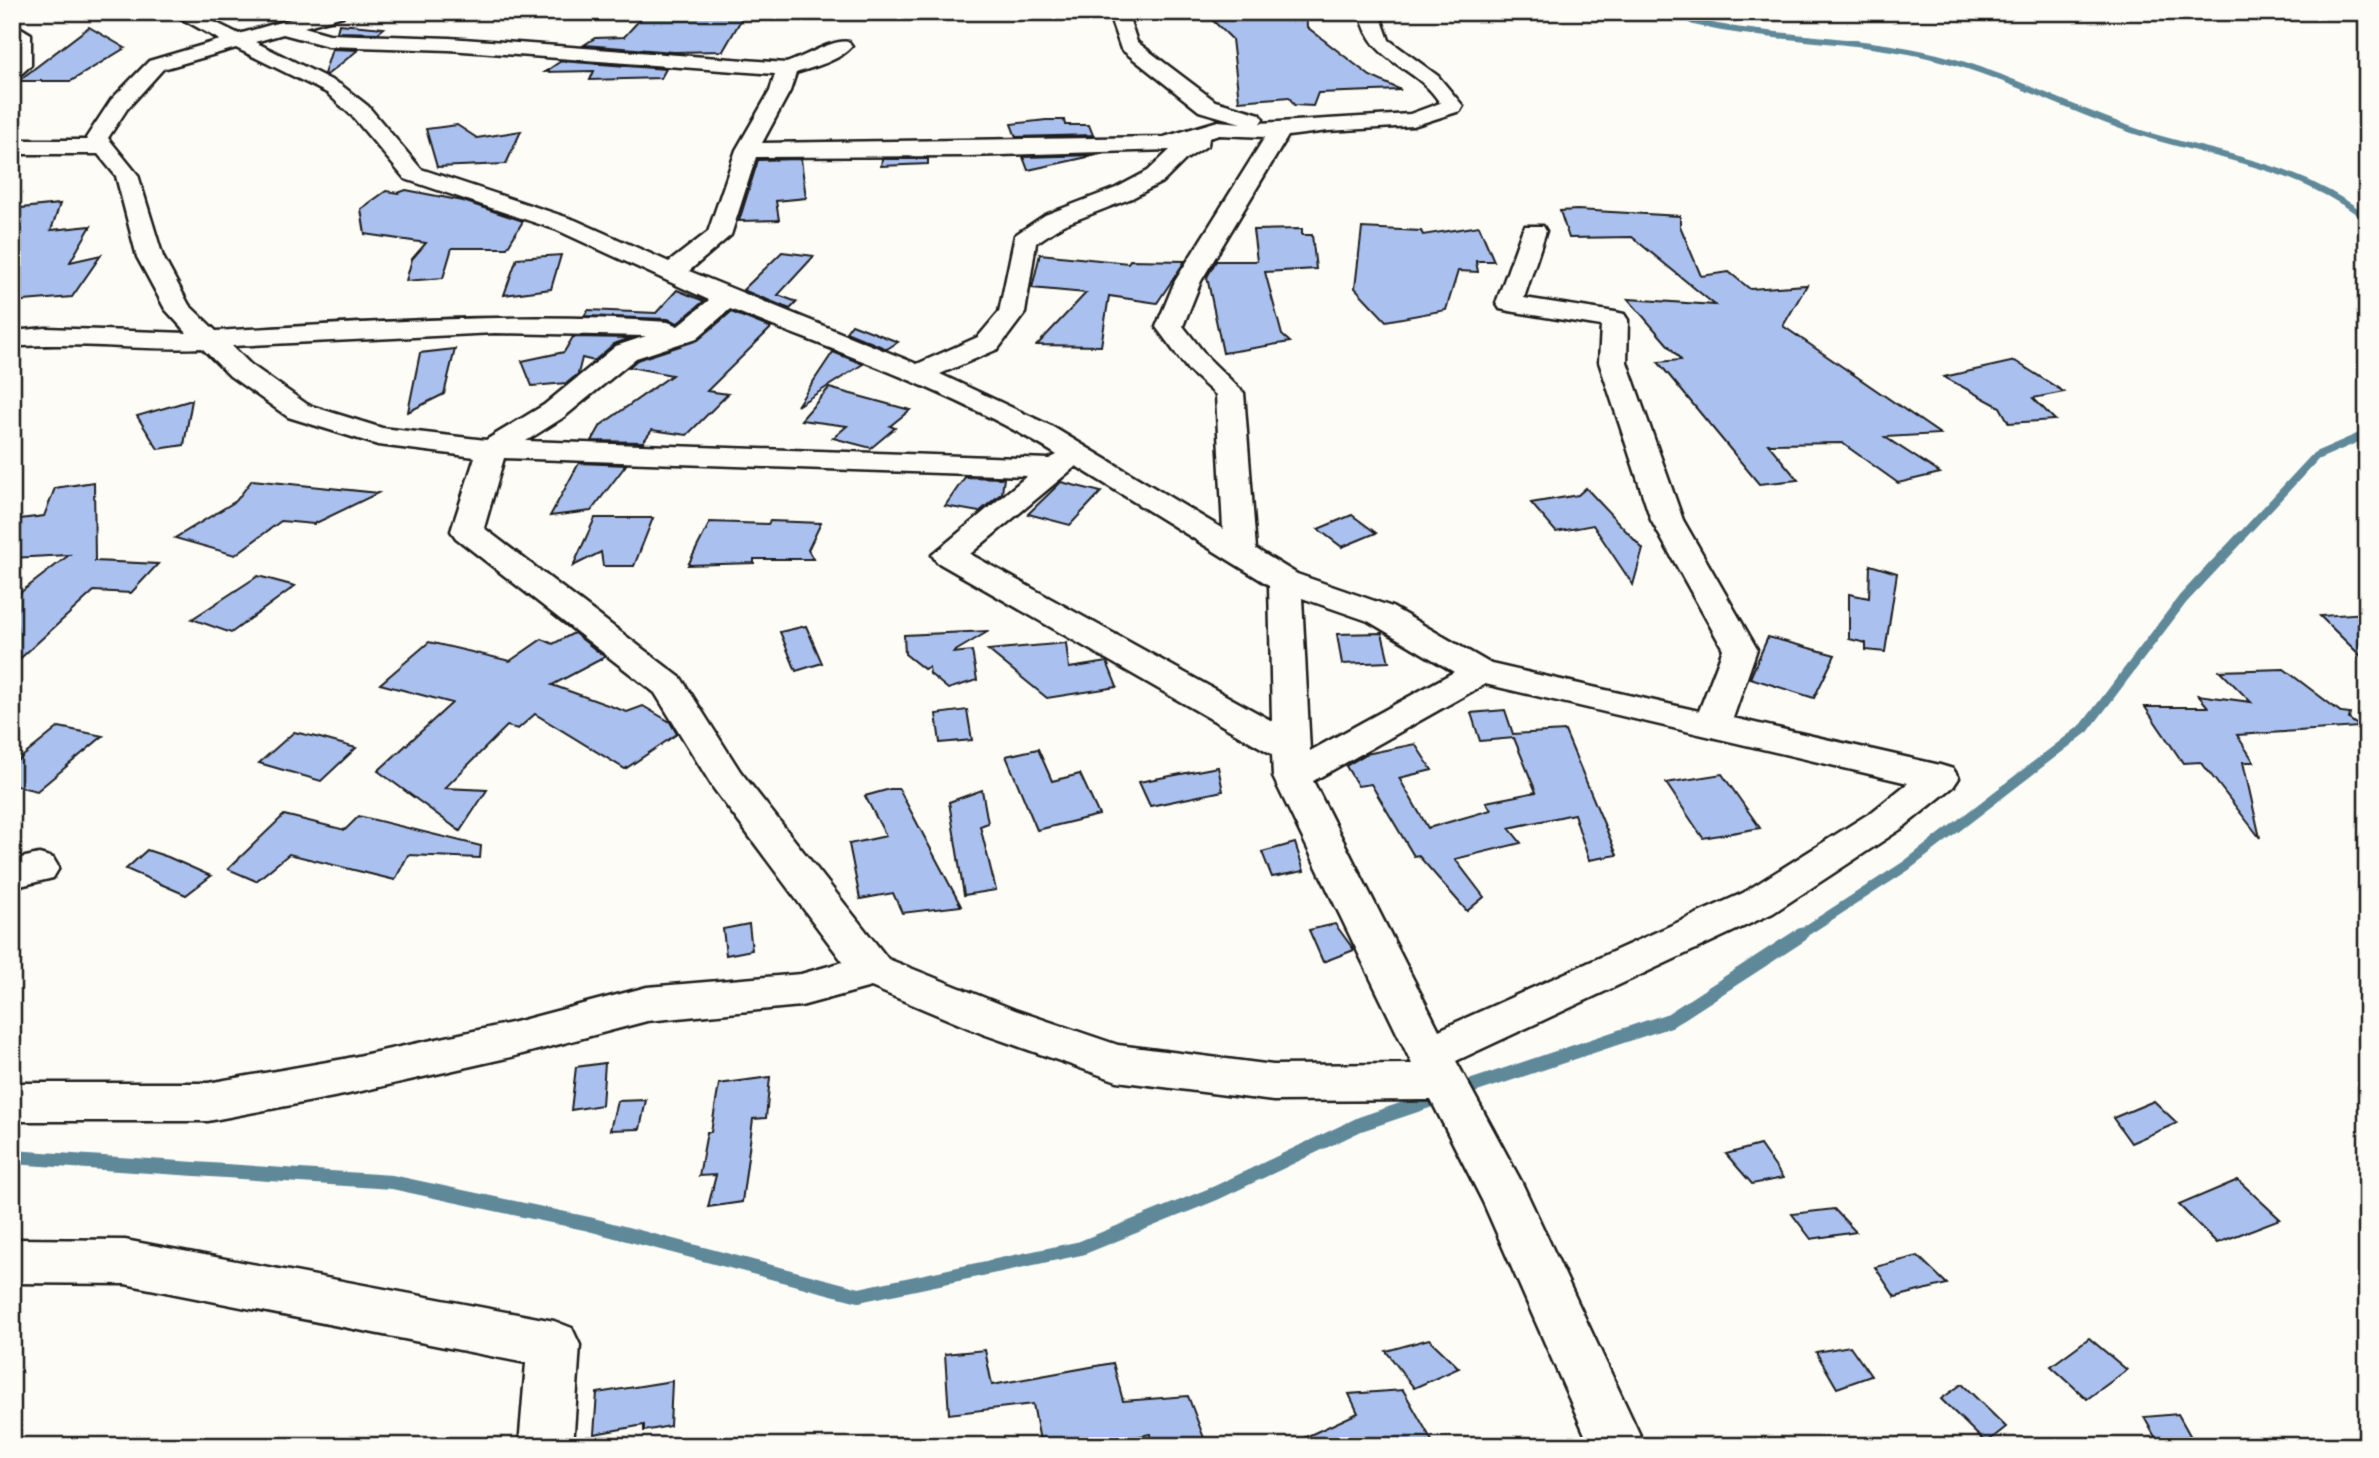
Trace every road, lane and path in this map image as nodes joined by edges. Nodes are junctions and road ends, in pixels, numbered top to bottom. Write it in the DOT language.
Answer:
graph roads {
  1 [pos="178,12"];
  2 [pos="336,12"];
  3 [pos="1117,12"];
  4 [pos="1369,12"];
  5 [pos="284,28"];
  6 [pos="21,34"];
  7 [pos="233,42"];
  8 [pos="842,46"];
  9 [pos="786,69"];
  10 [pos="12,72"];
  11 [pos="1219,128"];
  12 [pos="1280,131"];
  13 [pos="12,147"];
  14 [pos="103,147"];
  15 [pos="747,150"];
  16 [pos="1534,231"];
  17 [pos="672,272"];
  18 [pos="727,298"];
  19 [pos="687,332"];
  20 [pos="12,339"];
  21 [pos="209,339"];
  22 [pos="917,374"];
  23 [pos="492,449"];
  24 [pos="1066,460"];
  25 [pos="1240,553"];
  26 [pos="1285,581"];
  27 [pos="1480,672"];
  28 [pos="1712,725"];
  29 [pos="1292,762"];
  30 [pos="873,970"];
  31 [pos="1436,1068"];
  32 [pos="12,1102"];
  33 [pos="12,1261"];
  34 [pos="546,1446"];
  35 [pos="1618,1446"];
  1 -- 7 [label="street"];
  2 -- 5 [label="street"];
  3 -- 12 [label="street"];
  4 -- 12 [label="street"];
  5 -- 7 [label="street"];
  5 -- 9 [label="street"];
  6 -- 10 [label="street"];
  7 -- 14 [label="street"];
  7 -- 17 [label="street"];
  8 -- 9 [label="street"];
  9 -- 15 [label="street"];
  11 -- 12 [label="street"];
  11 -- 15 [label="street"];
  11 -- 22 [label="street"];
  12 -- 25 [label="street"];
  13 -- 14 [label="street"];
  14 -- 21 [label="street"];
  15 -- 17 [label="street"];
  16 -- 28 [label="street"];
  17 -- 18 [label="street"];
  18 -- 19 [label="street"];
  18 -- 22 [label="street"];
  19 -- 21 [label="street"];
  19 -- 23 [label="street"];
  20 -- 21 [label="street"];
  21 -- 23 [label="street"];
  22 -- 24 [label="street"];
  23 -- 24 [label="street"];
  23 -- 30 [label="street"];
  24 -- 25 [label="street"];
  24 -- 29 [label="street"];
  25 -- 26 [label="street"];
  26 -- 27 [label="street"];
  26 -- 29 [label="street"];
  27 -- 28 [label="street"];
  27 -- 29 [label="street"];
  28 -- 31 [label="street"];
  29 -- 31 [label="street"];
  30 -- 31 [label="street"];
  30 -- 32 [label="street"];
  31 -- 35 [label="street"];
  33 -- 34 [label="street"];
}
